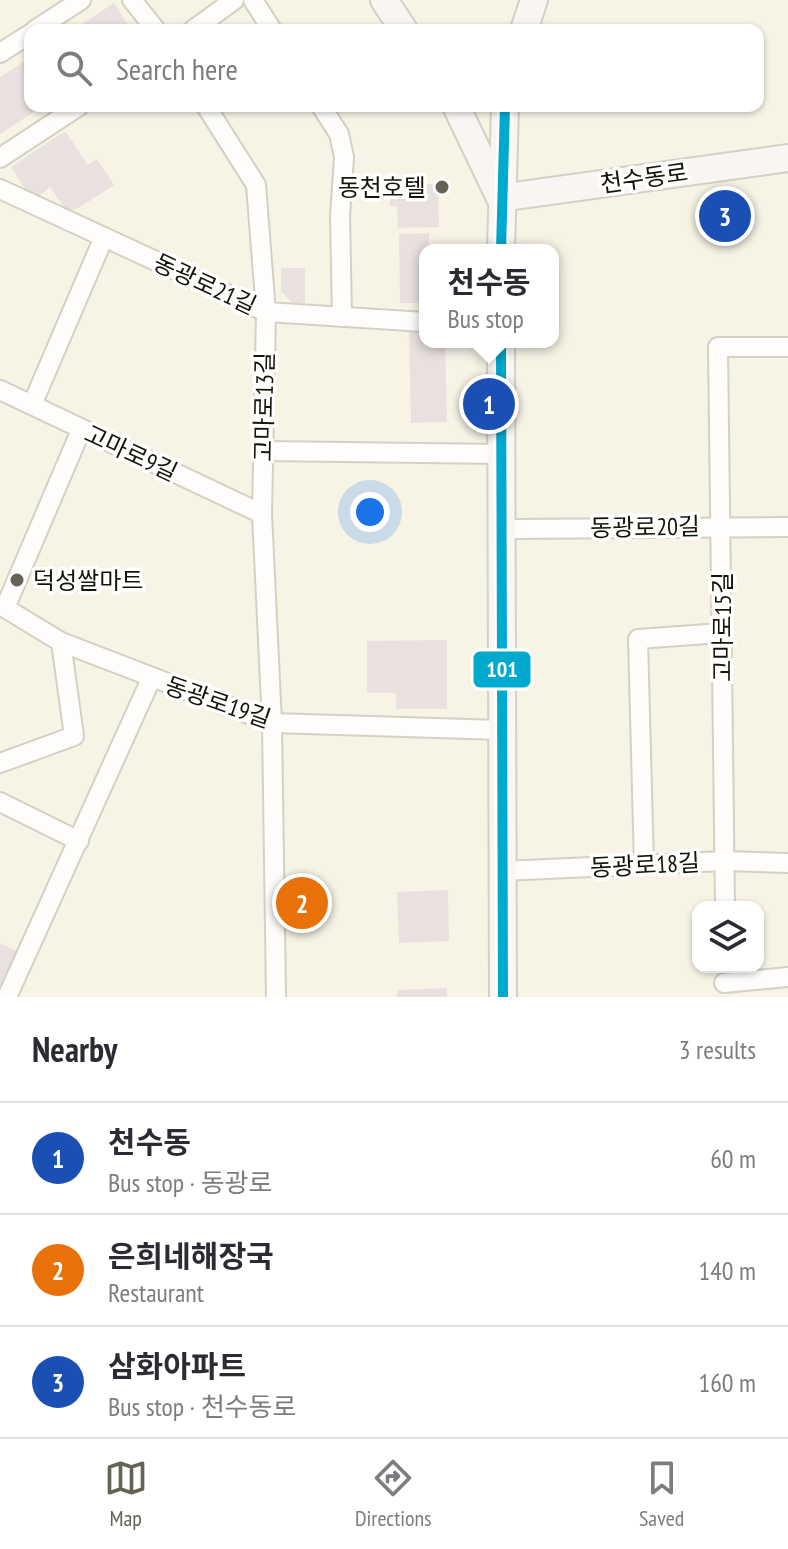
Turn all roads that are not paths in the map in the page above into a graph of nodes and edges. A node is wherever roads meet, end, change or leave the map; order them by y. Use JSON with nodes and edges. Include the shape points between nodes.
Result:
{"nodes":[{"id":1,"x":81,"y":0,"type":"edge"},
{"id":2,"x":132,"y":0,"type":"edge"},
{"id":3,"x":234,"y":0,"type":"edge"},
{"id":4,"x":253,"y":0,"type":"edge"},
{"id":5,"x":384,"y":0,"type":"edge"},
{"id":6,"x":534,"y":0,"type":"edge"},
{"id":7,"x":44,"y":24,"type":"edge"},
{"id":8,"x":151,"y":24,"type":"edge"},
{"id":9,"x":201,"y":24,"type":"edge"},
{"id":10,"x":268,"y":24,"type":"edge"},
{"id":11,"x":400,"y":24,"type":"edge"},
{"id":12,"x":524,"y":24,"type":"edge"},
{"id":13,"x":24,"y":38,"type":"edge"},
{"id":14,"x":0,"y":53,"type":"edge"},
{"id":15,"x":70,"y":112,"type":"edge"},
{"id":16,"x":210,"y":112,"type":"edge"},
{"id":17,"x":325,"y":112,"type":"edge"},
{"id":18,"x":459,"y":112,"type":"edge"},
{"id":19,"x":505,"y":112,"type":"edge"},
{"id":20,"x":0,"y":158,"type":"edge"},
{"id":21,"x":788,"y":158,"type":"edge"},
{"id":22,"x":0,"y":189,"type":"edge"},
{"id":23,"x":500,"y":198,"type":"junction"},
{"id":24,"x":104,"y":237,"type":"junction"},
{"id":25,"x":501,"y":244,"type":"edge"},
{"id":26,"x":266,"y":312,"type":"junction"},
{"id":27,"x":342,"y":317,"type":"junction"},
{"id":28,"x":419,"y":322,"type":"edge"},
{"id":29,"x":788,"y":347,"type":"edge"},
{"id":30,"x":501,"y":348,"type":"edge"},
{"id":31,"x":0,"y":390,"type":"edge"},
{"id":32,"x":32,"y":405,"type":"junction"},
{"id":33,"x":81,"y":430,"type":"junction"},
{"id":34,"x":264,"y":451,"type":"junction"},
{"id":35,"x":501,"y":454,"type":"junction"},
{"id":36,"x":262,"y":514,"type":"junction"},
{"id":37,"x":721,"y":525,"type":"junction"},
{"id":38,"x":788,"y":527,"type":"edge"},
{"id":39,"x":501,"y":529,"type":"junction"},
{"id":40,"x":2,"y":606,"type":"edge"},
{"id":41,"x":721,"y":633,"type":"junction"},
{"id":42,"x":61,"y":642,"type":"junction"},
{"id":43,"x":151,"y":679,"type":"junction"},
{"id":44,"x":272,"y":723,"type":"junction"},
{"id":45,"x":502,"y":730,"type":"junction"},
{"id":46,"x":0,"y":763,"type":"edge"},
{"id":47,"x":0,"y":802,"type":"edge"},
{"id":48,"x":79,"y":841,"type":"junction"},
{"id":49,"x":725,"y":861,"type":"junction"},
{"id":50,"x":788,"y":863,"type":"edge"},
{"id":51,"x":644,"y":865,"type":"junction"},
{"id":52,"x":503,"y":871,"type":"junction"},
{"id":53,"x":725,"y":901,"type":"edge"},
{"id":54,"x":788,"y":977,"type":"edge"},
{"id":55,"x":725,"y":982,"type":"edge"},
{"id":56,"x":7,"y":997,"type":"edge"},
{"id":57,"x":276,"y":997,"type":"edge"},
{"id":58,"x":503,"y":997,"type":"edge"}],
"edges":[{"from":1,"to":7,"type":"street"},
{"from":2,"to":8,"type":"street"},
{"from":3,"to":9,"type":"street"},
{"from":4,"to":10,"type":"street"},
{"from":5,"to":11,"type":"main road"},
{"from":6,"to":12,"type":"main road"},
{"from":13,"to":14,"type":"street"},
{"from":15,"to":20,"type":"street"},
{"from":16,"to":26,"type":"street","name":"고마로13길","via":[[256,185]]},
{"from":17,"to":27,"type":"street","via":[[339,134],[344,157]]},
{"from":18,"to":23,"type":"main road"},
{"from":19,"to":23,"type":"main road"},
{"from":21,"to":23,"type":"main road","name":"천수동로"},
{"from":22,"to":24,"type":"street","name":"동광로21길"},
{"from":23,"to":25,"type":"main road"},
{"from":24,"to":26,"type":"street","name":"동광로21길"},
{"from":24,"to":32,"type":"street"},
{"from":26,"to":27,"type":"street","name":"동광로21길"},
{"from":26,"to":34,"type":"street","name":"고마로13길"},
{"from":27,"to":28,"type":"street","name":"동광로21길"},
{"from":29,"to":37,"type":"street","name":"고마로15길","via":[[718,347]]},
{"from":30,"to":35,"type":"main road"},
{"from":31,"to":32,"type":"street","name":"고마로9길"},
{"from":32,"to":33,"type":"street","name":"고마로9길"},
{"from":33,"to":36,"type":"street","name":"고마로9길"},
{"from":33,"to":40,"type":"street"},
{"from":34,"to":35,"type":"street"},
{"from":34,"to":36,"type":"street","name":"고마로13길"},
{"from":35,"to":39,"type":"main road"},
{"from":36,"to":44,"type":"street","name":"고마로13길"},
{"from":37,"to":38,"type":"street","name":"동광로20길"},
{"from":37,"to":39,"type":"street","name":"동광로20길"},
{"from":37,"to":41,"type":"street","name":"고마로15길"},
{"from":39,"to":45,"type":"main road"},
{"from":40,"to":42,"type":"street","name":"동광로19길"},
{"from":41,"to":49,"type":"street","name":"고마로15길"},
{"from":41,"to":51,"type":"street","via":[[638,639]]},
{"from":42,"to":43,"type":"street","name":"동광로19길"},
{"from":42,"to":46,"type":"street","via":[[74,736]]},
{"from":43,"to":44,"type":"street","name":"동광로19길"},
{"from":43,"to":48,"type":"street"},
{"from":44,"to":45,"type":"street","name":"동광로19길"},
{"from":44,"to":57,"type":"street","name":"고마로13길"},
{"from":45,"to":52,"type":"main road"},
{"from":47,"to":48,"type":"street"},
{"from":48,"to":56,"type":"street"},
{"from":49,"to":50,"type":"street","name":"동광로18길"},
{"from":49,"to":51,"type":"street","name":"동광로18길"},
{"from":49,"to":53,"type":"street","name":"고마로15길"},
{"from":51,"to":52,"type":"street","name":"동광로18길"},
{"from":52,"to":58,"type":"main road"},
{"from":54,"to":55,"type":"street"}]}
